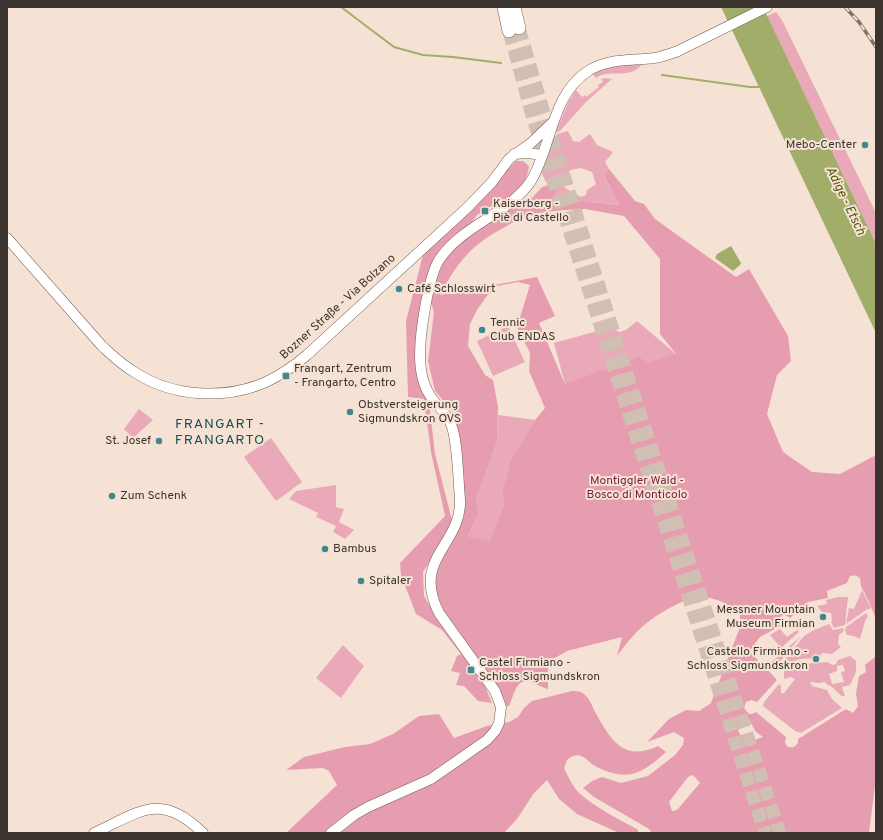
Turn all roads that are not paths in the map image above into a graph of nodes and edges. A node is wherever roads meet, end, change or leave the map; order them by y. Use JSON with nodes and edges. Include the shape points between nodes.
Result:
{"nodes":[{"id":1,"x":504,"y":7,"type":"edge"},
{"id":2,"x":514,"y":7,"type":"edge"},
{"id":3,"x":767,"y":7,"type":"edge"},
{"id":4,"x":556,"y":119,"type":"junction"},
{"id":5,"x":531,"y":143,"type":"junction"},
{"id":6,"x":544,"y":150,"type":"junction"},
{"id":7,"x":528,"y":153,"type":"junction"},
{"id":8,"x":514,"y":154,"type":"junction"},
{"id":9,"x":538,"y":166,"type":"junction"},
{"id":10,"x":7,"y":238,"type":"edge"},
{"id":11,"x":94,"y":833,"type":"edge"},
{"id":12,"x":203,"y":833,"type":"edge"},
{"id":13,"x":331,"y":833,"type":"edge"}],
"edges":[{"from":1,"to":2,"type":"highway","via":[[514,30]]},
{"from":3,"to":4,"type":"main road","via":[[666,56],[613,61],[588,71],[566,94]]},
{"from":4,"to":5,"type":"main road","name":"Bozner Straße - Via Bolzano"},
{"from":4,"to":6,"type":"main road"},
{"from":5,"to":6,"type":"main road"},
{"from":5,"to":8,"type":"main road","name":"Bozner Straße - Via Bolzano"},
{"from":6,"to":7,"type":"main road"},
{"from":6,"to":9,"type":"main road"},
{"from":7,"to":8,"type":"main road"},
{"from":7,"to":9,"type":"main road"},
{"from":8,"to":10,"type":"main road","name":"Bozner Straße - Via Bolzano","via":[[468,207],[301,360],[284,373],[247,389],[220,393],[188,392],[152,382],[136,374],[102,346]]},
{"from":9,"to":13,"type":"main road","via":[[530,182],[514,200],[460,237],[440,260],[431,278],[420,342],[426,391],[449,419],[454,433],[460,501],[458,520],[432,567],[430,579],[434,602],[439,613],[495,691],[500,701],[499,723],[487,740],[431,779],[368,807]]},
{"from":11,"to":12,"type":"main road","via":[[142,811],[158,808],[182,815]]}]}
